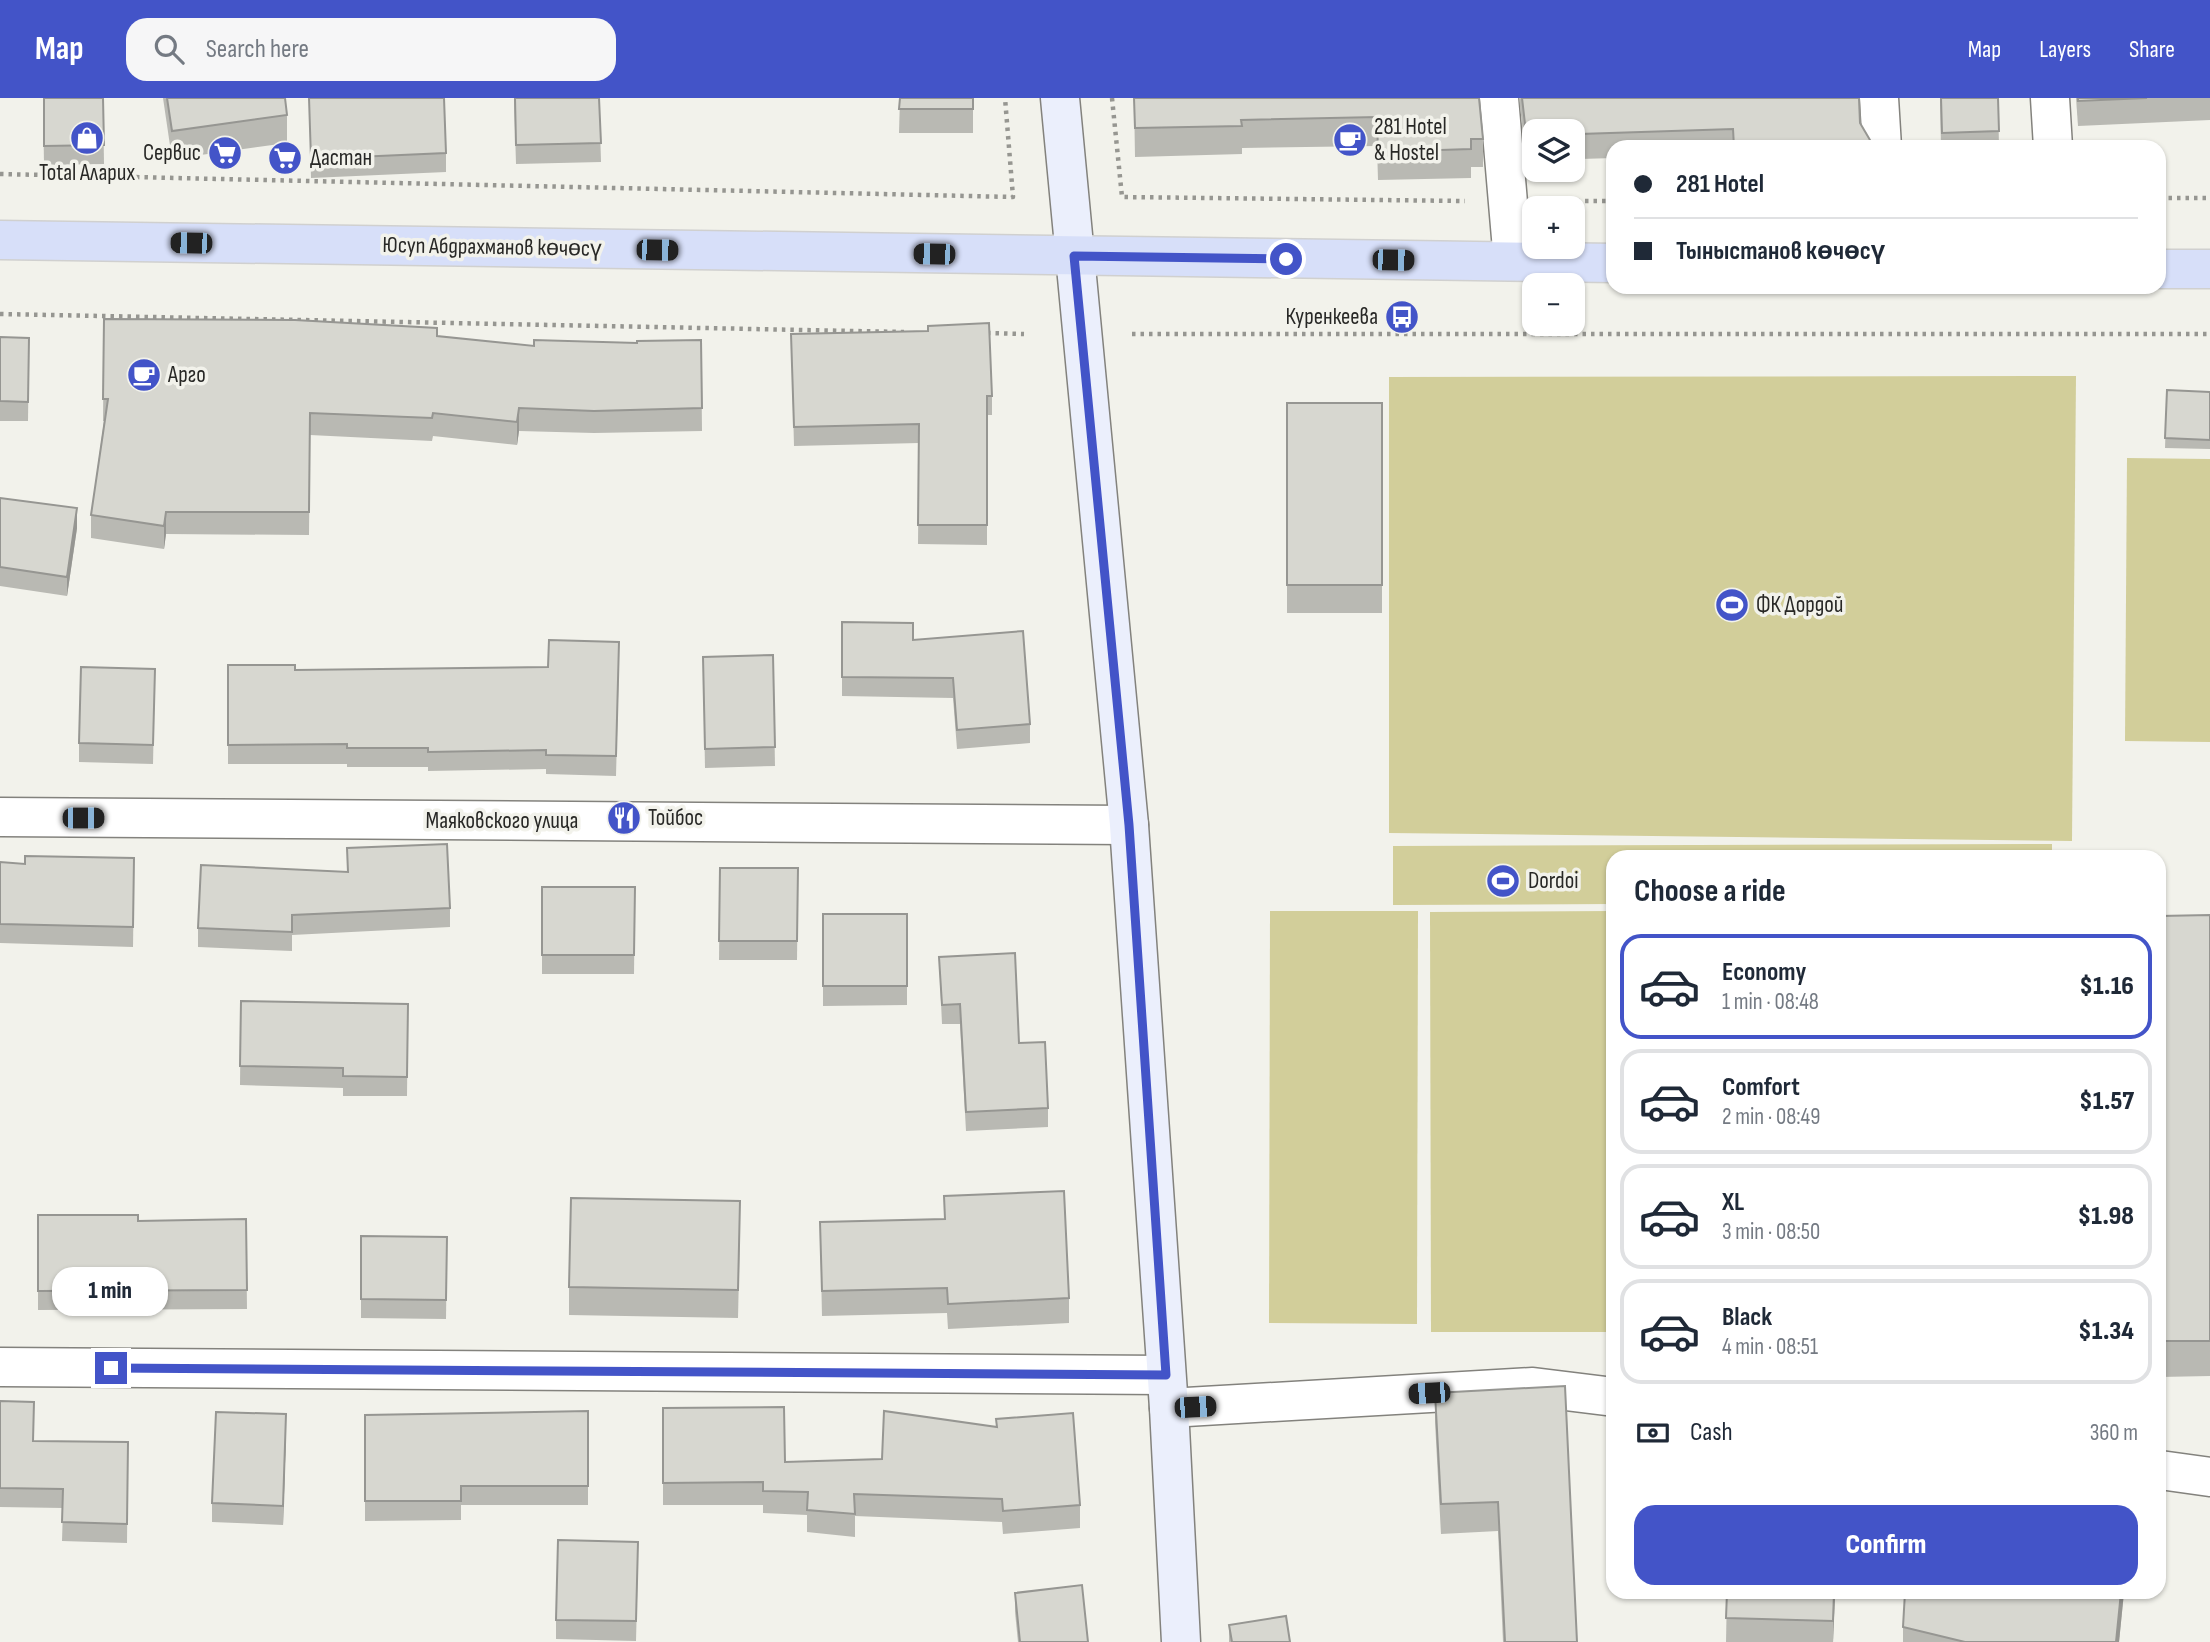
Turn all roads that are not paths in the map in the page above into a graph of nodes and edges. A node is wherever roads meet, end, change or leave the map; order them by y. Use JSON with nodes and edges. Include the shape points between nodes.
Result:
{"nodes":[{"id":1,"x":1060,"y":98,"type":"edge"},
{"id":2,"x":1499,"y":98,"type":"edge"},
{"id":3,"x":1879,"y":98,"type":"edge"},
{"id":4,"x":2050,"y":98,"type":"edge"},
{"id":5,"x":1882,"y":140,"type":"edge"},
{"id":6,"x":2053,"y":140,"type":"edge"},
{"id":7,"x":0,"y":240,"type":"edge"},
{"id":8,"x":1074,"y":256,"type":"junction"},
{"id":9,"x":1513,"y":261,"type":"junction"},
{"id":10,"x":1606,"y":263,"type":"edge"},
{"id":11,"x":2166,"y":268,"type":"edge"},
{"id":12,"x":2210,"y":269,"type":"edge"},
{"id":13,"x":0,"y":817,"type":"edge"},
{"id":14,"x":1129,"y":825,"type":"junction"},
{"id":15,"x":0,"y":1367,"type":"edge"},
{"id":16,"x":1167,"y":1391,"type":"junction"},
{"id":17,"x":1606,"y":1397,"type":"edge"},
{"id":18,"x":2166,"y":1471,"type":"edge"},
{"id":19,"x":2210,"y":1477,"type":"edge"},
{"id":20,"x":1181,"y":1642,"type":"edge"}],
"edges":[{"from":1,"to":8,"type":"street"},
{"from":2,"to":9,"type":"street"},
{"from":3,"to":5,"type":"street"},
{"from":4,"to":6,"type":"street"},
{"from":7,"to":8,"type":"main road","name":"Юсуп Абдрахманов көчөсү"},
{"from":8,"to":9,"type":"main road","name":"Юсуп Абдрахманов көчөсү"},
{"from":8,"to":14,"type":"street"},
{"from":9,"to":10,"type":"main road","name":"Юсуп Абдрахманов көчөсү"},
{"from":11,"to":12,"type":"main road"},
{"from":13,"to":14,"type":"street","name":"Маяковского улица"},
{"from":14,"to":16,"type":"street"},
{"from":15,"to":16,"type":"street"},
{"from":16,"to":17,"type":"street","via":[[1533,1387]]},
{"from":16,"to":20,"type":"street"},
{"from":18,"to":19,"type":"street"}]}
